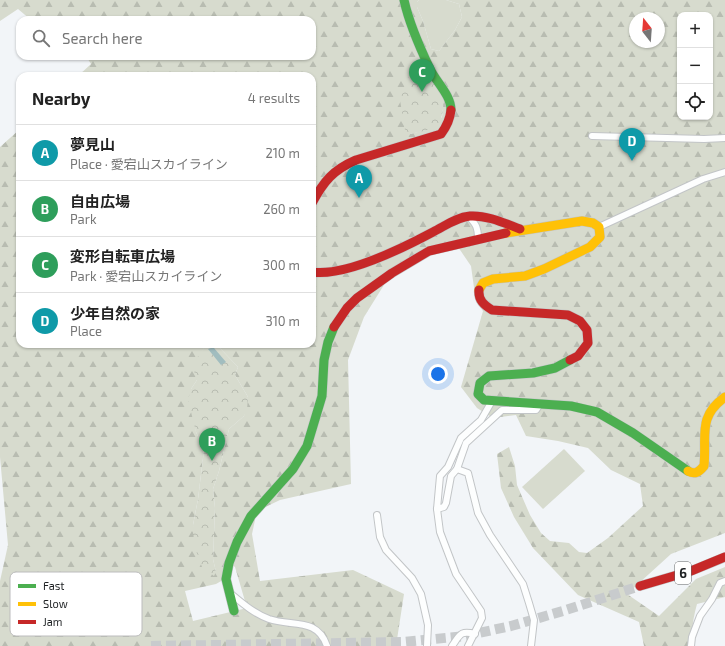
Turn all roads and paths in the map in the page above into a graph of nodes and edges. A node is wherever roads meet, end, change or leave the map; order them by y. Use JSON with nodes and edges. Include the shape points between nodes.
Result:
{"nodes":[{"id":1,"x":404,"y":0,"type":"edge"},
{"id":2,"x":592,"y":136,"type":"dead end"},
{"id":3,"x":725,"y":138,"type":"edge"},
{"id":4,"x":725,"y":172,"type":"edge"},
{"id":5,"x":316,"y":195,"type":"edge"},
{"id":6,"x":468,"y":216,"type":"junction"},
{"id":7,"x":599,"y":227,"type":"junction"},
{"id":8,"x":521,"y":230,"type":"junction"},
{"id":9,"x":478,"y":239,"type":"junction"},
{"id":10,"x":316,"y":273,"type":"edge"},
{"id":11,"x":725,"y":397,"type":"edge"},
{"id":12,"x":492,"y":401,"type":"junction"},
{"id":13,"x":540,"y":404,"type":"junction"},
{"id":14,"x":457,"y":469,"type":"junction"},
{"id":15,"x":437,"y":509,"type":"junction"},
{"id":16,"x":377,"y":515,"type":"dead end"},
{"id":17,"x":725,"y":556,"type":"edge"},
{"id":18,"x":725,"y":581,"type":"edge"},
{"id":19,"x":640,"y":586,"type":"tunnel mouth"},
{"id":20,"x":229,"y":592,"type":"junction"},
{"id":21,"x":234,"y":611,"type":"dead end"},
{"id":22,"x":475,"y":634,"type":"junction"},
{"id":23,"x":327,"y":646,"type":"edge"},
{"id":24,"x":427,"y":646,"type":"edge"},
{"id":25,"x":452,"y":646,"type":"edge"},
{"id":26,"x":468,"y":646,"type":"edge"},
{"id":27,"x":531,"y":646,"type":"edge"},
{"id":28,"x":691,"y":646,"type":"edge"}],
"edges":[{"from":1,"to":5,"type":"street","via":[[430,70],[448,98],[451,107],[447,126],[441,134],[431,138],[344,165],[329,176]]},
{"from":2,"to":3,"type":"street"},
{"from":4,"to":7,"type":"street"},
{"from":6,"to":8,"type":"street","via":[[482,216]]},
{"from":6,"to":9,"type":"street","via":[[475,223]]},
{"from":6,"to":10,"type":"street","via":[[390,254],[335,272]]},
{"from":7,"to":8,"type":"street","via":[[582,221]]},
{"from":7,"to":12,"type":"street","via":[[600,237],[593,246],[525,276],[488,280],[481,285],[481,301],[492,310],[568,315],[580,321],[587,330],[588,343],[578,356],[555,368],[533,373],[489,376],[483,379],[478,394],[484,400]]},
{"from":8,"to":9,"type":"street"},
{"from":9,"to":20,"type":"street","via":[[429,251],[392,272],[357,298],[335,324],[324,360],[322,396],[308,442],[293,469],[251,516],[229,562],[226,579]]},
{"from":11,"to":13,"type":"street","via":[[709,412],[705,423],[704,466],[697,473],[691,473],[597,412],[571,406]]},
{"from":12,"to":13,"type":"street"},
{"from":12,"to":15,"type":"street","via":[[481,420],[461,438],[448,467],[440,476]]},
{"from":13,"to":14,"type":"street","via":[[536,410],[502,410],[466,443]]},
{"from":14,"to":15,"type":"street","via":[[451,476],[446,503],[444,507]]},
{"from":14,"to":27,"type":"street","via":[[468,473],[478,513],[523,584],[534,620]]},
{"from":15,"to":22,"type":"street","via":[[440,532],[456,574],[481,611],[482,618]]},
{"from":16,"to":24,"type":"street","via":[[380,537],[386,550],[412,578],[421,594],[428,625]]},
{"from":17,"to":19,"type":"street","number":"6","via":[[691,571]]},
{"from":18,"to":28,"type":"street","via":[[720,583],[700,616]]},
{"from":20,"to":21,"type":"street"},
{"from":20,"to":23,"type":"street","via":[[247,608],[271,620],[311,626],[320,632]]},
{"from":22,"to":25,"type":"street","via":[[460,634]]},
{"from":22,"to":26,"type":"street"}]}
